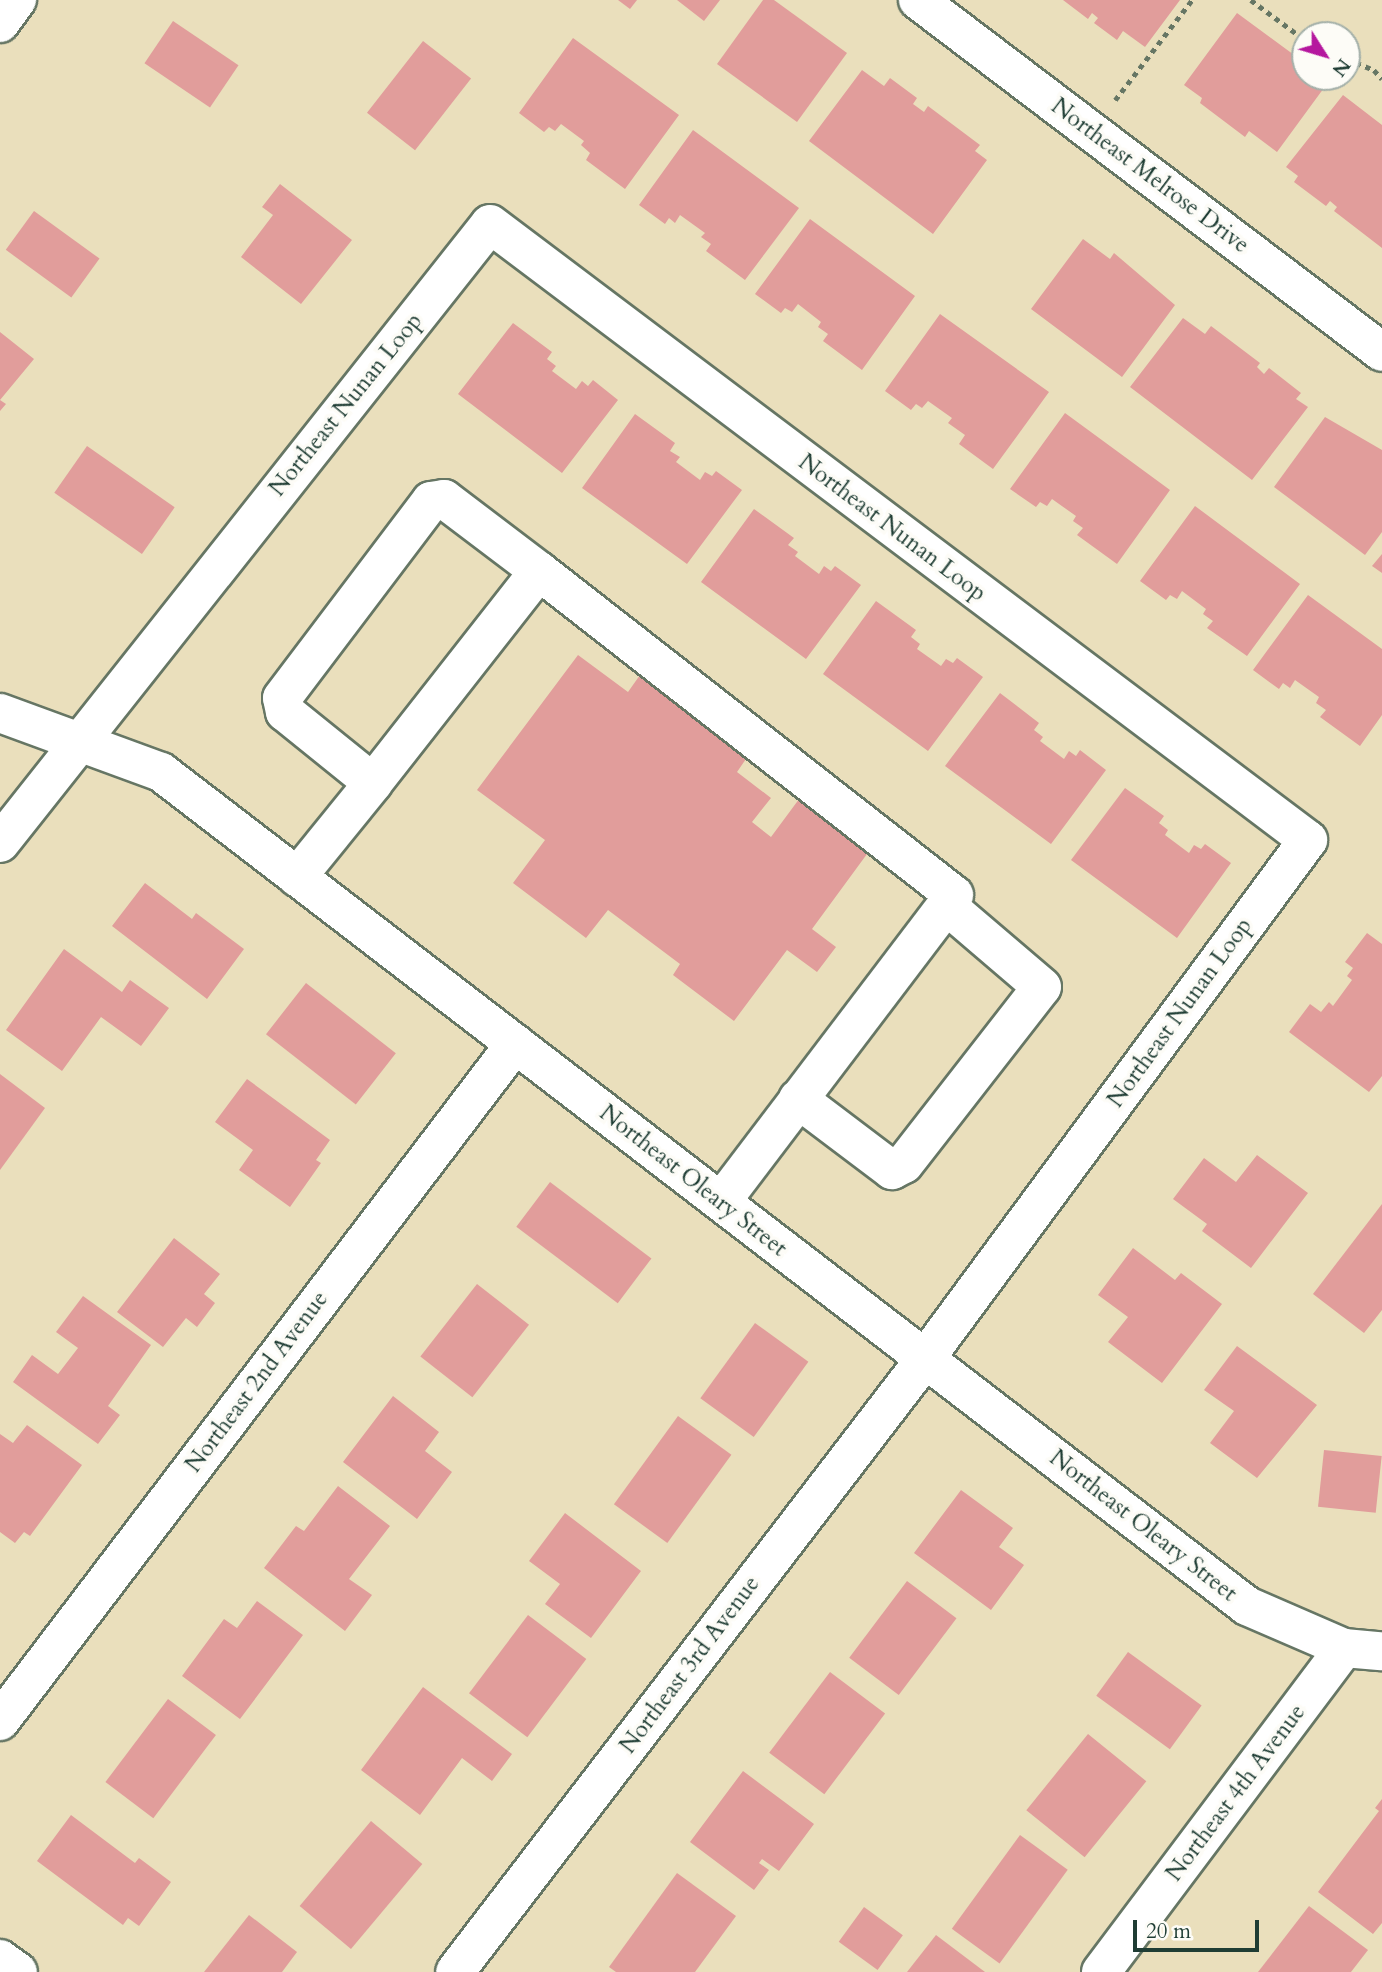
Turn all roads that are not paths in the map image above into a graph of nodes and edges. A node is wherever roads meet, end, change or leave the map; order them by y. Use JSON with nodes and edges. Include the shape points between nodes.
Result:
{"nodes":[{"id":1,"x":17,"y":0,"type":"edge"},
{"id":2,"x":918,"y":0,"type":"edge"},
{"id":3,"x":0,"y":23,"type":"edge"},
{"id":4,"x":1382,"y":352,"type":"edge"},
{"id":5,"x":539,"y":571,"type":"junction"},
{"id":6,"x":0,"y":713,"type":"edge"},
{"id":7,"x":78,"y":740,"type":"junction"},
{"id":8,"x":373,"y":783,"type":"junction"},
{"id":9,"x":0,"y":843,"type":"edge"},
{"id":10,"x":296,"y":877,"type":"junction"},
{"id":11,"x":946,"y":905,"type":"junction"},
{"id":12,"x":515,"y":1044,"type":"junction"},
{"id":13,"x":799,"y":1098,"type":"junction"},
{"id":14,"x":721,"y":1202,"type":"junction"},
{"id":15,"x":925,"y":1359,"type":"junction"},
{"id":16,"x":1345,"y":1648,"type":"junction"},
{"id":17,"x":1382,"y":1651,"type":"edge"},
{"id":18,"x":0,"y":1721,"type":"edge"},
{"id":19,"x":0,"y":1959,"type":"edge"},
{"id":20,"x":18,"y":1972,"type":"edge"},
{"id":21,"x":456,"y":1972,"type":"edge"},
{"id":22,"x":1101,"y":1972,"type":"edge"}],
"edges":[{"from":1,"to":3,"type":"street"},
{"from":2,"to":4,"type":"street","name":"Northeast Melrose Drive"},
{"from":5,"to":8,"type":"street"},
{"from":5,"to":8,"type":"street","via":[[444,499],[431,501],[282,698],[285,712]]},
{"from":5,"to":11,"type":"street","via":[[954,895]]},
{"from":6,"to":7,"type":"street","name":"Northeast Oleary Street"},
{"from":7,"to":9,"type":"street"},
{"from":7,"to":10,"type":"street","name":"Northeast Oleary Street","via":[[161,772]]},
{"from":7,"to":15,"type":"street","name":"Northeast Nunan Loop","via":[[490,224],[1308,840]]},
{"from":8,"to":10,"type":"street"},
{"from":10,"to":12,"type":"street","name":"Northeast Oleary Street"},
{"from":11,"to":13,"type":"street"},
{"from":11,"to":13,"type":"street","via":[[1042,987],[904,1164],[892,1170]]},
{"from":12,"to":14,"type":"street","name":"Northeast Oleary Street"},
{"from":12,"to":18,"type":"street","name":"Northeast 2nd Avenue"},
{"from":13,"to":14,"type":"street"},
{"from":14,"to":15,"type":"street","name":"Northeast Oleary Street"},
{"from":15,"to":16,"type":"street","name":"Northeast Oleary Street","via":[[1247,1606]]},
{"from":15,"to":21,"type":"street","name":"Northeast 3rd Avenue"},
{"from":16,"to":17,"type":"street","name":"Northeast Oleary Street"},
{"from":16,"to":22,"type":"street","name":"Northeast 4th Avenue"},
{"from":19,"to":20,"type":"street"}]}
